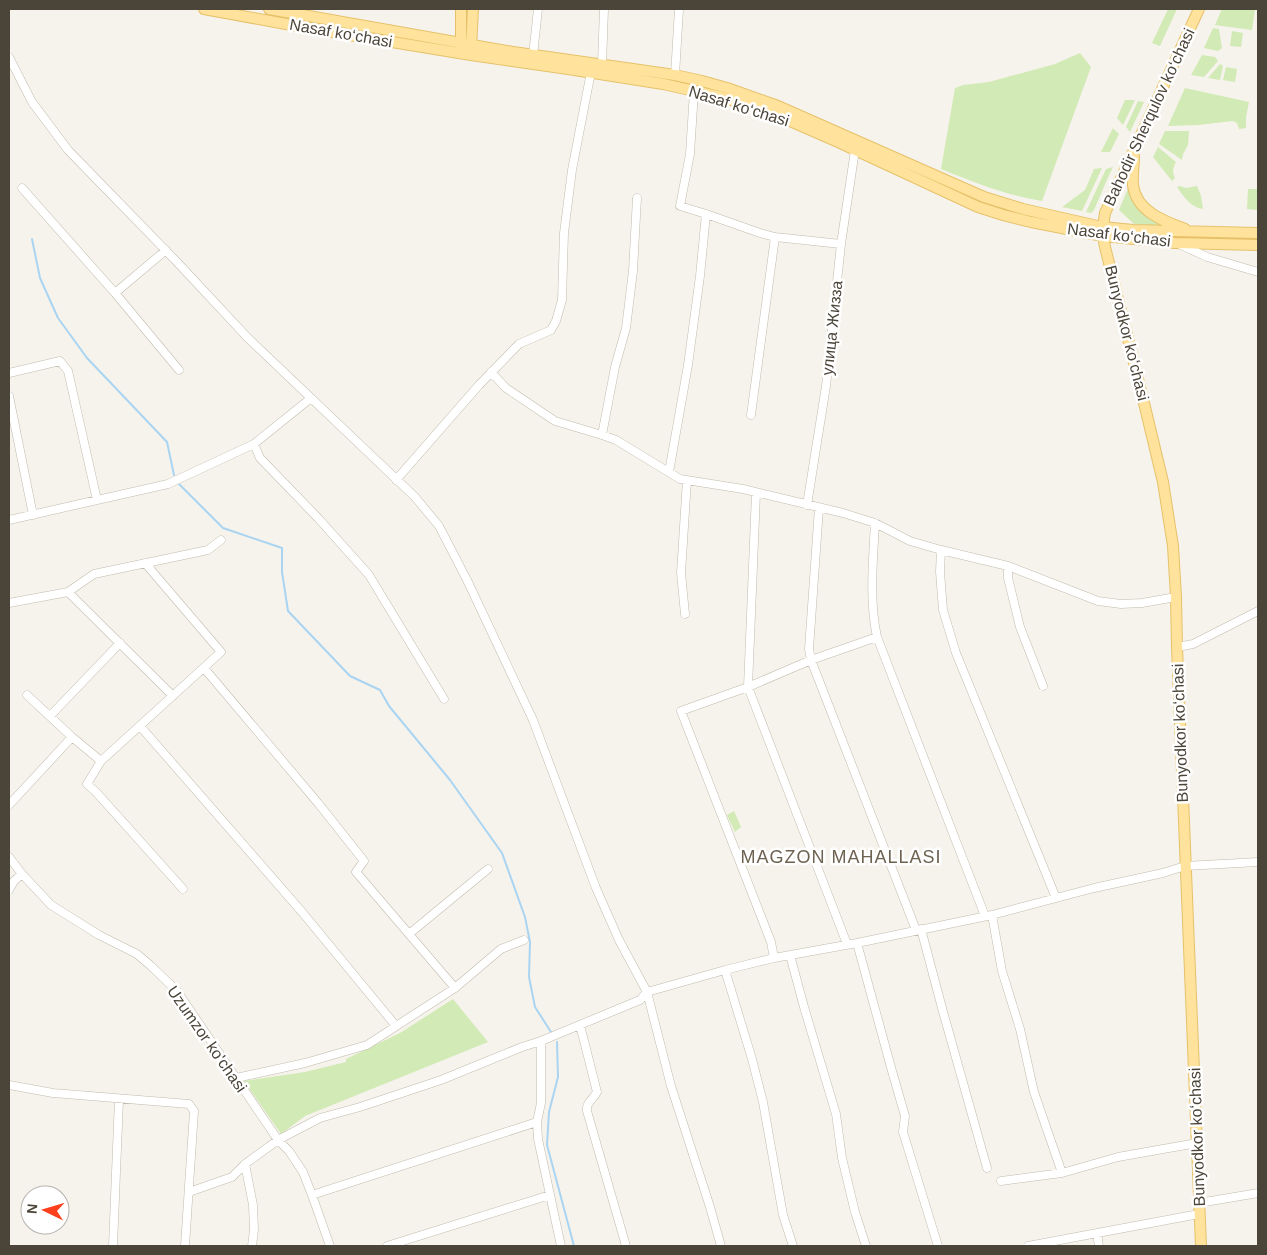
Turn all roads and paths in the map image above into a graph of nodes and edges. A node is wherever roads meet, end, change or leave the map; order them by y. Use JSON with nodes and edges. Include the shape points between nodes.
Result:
{"nodes":[{"id":1,"x":204,"y":9,"type":"edge"},
{"id":2,"x":269,"y":9,"type":"edge"},
{"id":3,"x":461,"y":9,"type":"edge"},
{"id":4,"x":473,"y":9,"type":"edge"},
{"id":5,"x":538,"y":9,"type":"edge"},
{"id":6,"x":604,"y":9,"type":"edge"},
{"id":7,"x":679,"y":9,"type":"edge"},
{"id":8,"x":1199,"y":9,"type":"edge"},
{"id":9,"x":286,"y":10,"type":"edge"},
{"id":10,"x":466,"y":43,"type":"junction"},
{"id":11,"x":465,"y":54,"type":"junction"},
{"id":12,"x":533,"y":54,"type":"junction"},
{"id":13,"x":9,"y":57,"type":"edge"},
{"id":14,"x":602,"y":64,"type":"junction"},
{"id":15,"x":591,"y":72,"type":"junction"},
{"id":16,"x":675,"y":75,"type":"junction"},
{"id":17,"x":694,"y":91,"type":"junction"},
{"id":18,"x":855,"y":150,"type":"junction"},
{"id":19,"x":1134,"y":151,"type":"junction"},
{"id":20,"x":22,"y":188,"type":"dead end"},
{"id":21,"x":637,"y":198,"type":"dead end"},
{"id":22,"x":706,"y":214,"type":"junction"},
{"id":23,"x":1103,"y":232,"type":"junction"},
{"id":24,"x":1193,"y":232,"type":"junction"},
{"id":25,"x":1258,"y":233,"type":"edge"},
{"id":26,"x":775,"y":237,"type":"junction"},
{"id":27,"x":1175,"y":242,"type":"junction"},
{"id":28,"x":841,"y":244,"type":"junction"},
{"id":29,"x":1258,"y":245,"type":"edge"},
{"id":30,"x":166,"y":250,"type":"junction"},
{"id":31,"x":1258,"y":272,"type":"edge"},
{"id":32,"x":114,"y":293,"type":"junction"},
{"id":33,"x":179,"y":370,"type":"dead end"},
{"id":34,"x":491,"y":372,"type":"junction"},
{"id":35,"x":9,"y":373,"type":"edge"},
{"id":36,"x":9,"y":396,"type":"edge"},
{"id":37,"x":311,"y":398,"type":"junction"},
{"id":38,"x":751,"y":416,"type":"dead end"},
{"id":39,"x":602,"y":434,"type":"junction"},
{"id":40,"x":254,"y":444,"type":"junction"},
{"id":41,"x":670,"y":472,"type":"junction"},
{"id":42,"x":396,"y":480,"type":"junction"},
{"id":43,"x":686,"y":480,"type":"junction"},
{"id":44,"x":756,"y":493,"type":"junction"},
{"id":45,"x":97,"y":500,"type":"junction"},
{"id":46,"x":807,"y":505,"type":"junction"},
{"id":47,"x":819,"y":508,"type":"junction"},
{"id":48,"x":34,"y":514,"type":"junction"},
{"id":49,"x":9,"y":520,"type":"edge"},
{"id":50,"x":875,"y":523,"type":"junction"},
{"id":51,"x":220,"y":540,"type":"dead end"},
{"id":52,"x":941,"y":550,"type":"junction"},
{"id":53,"x":145,"y":563,"type":"junction"},
{"id":54,"x":1008,"y":566,"type":"junction"},
{"id":55,"x":68,"y":592,"type":"junction"},
{"id":56,"x":1176,"y":597,"type":"junction"},
{"id":57,"x":9,"y":604,"type":"edge"},
{"id":58,"x":1258,"y":611,"type":"edge"},
{"id":59,"x":684,"y":614,"type":"dead end"},
{"id":60,"x":876,"y":638,"type":"junction"},
{"id":61,"x":120,"y":643,"type":"junction"},
{"id":62,"x":1177,"y":648,"type":"junction"},
{"id":63,"x":811,"y":660,"type":"junction"},
{"id":64,"x":204,"y":668,"type":"junction"},
{"id":65,"x":1043,"y":686,"type":"dead end"},
{"id":66,"x":748,"y":687,"type":"junction"},
{"id":67,"x":27,"y":694,"type":"dead end"},
{"id":68,"x":173,"y":696,"type":"junction"},
{"id":69,"x":444,"y":699,"type":"dead end"},
{"id":70,"x":50,"y":716,"type":"junction"},
{"id":71,"x":140,"y":726,"type":"junction"},
{"id":72,"x":72,"y":737,"type":"junction"},
{"id":73,"x":101,"y":761,"type":"junction"},
{"id":74,"x":9,"y":805,"type":"edge"},
{"id":75,"x":9,"y":857,"type":"edge"},
{"id":76,"x":1258,"y":862,"type":"edge"},
{"id":77,"x":1185,"y":866,"type":"junction"},
{"id":78,"x":488,"y":869,"type":"dead end"},
{"id":79,"x":22,"y":874,"type":"junction"},
{"id":80,"x":183,"y":889,"type":"dead end"},
{"id":81,"x":9,"y":890,"type":"edge"},
{"id":82,"x":1056,"y":898,"type":"junction"},
{"id":83,"x":988,"y":915,"type":"junction"},
{"id":84,"x":919,"y":930,"type":"junction"},
{"id":85,"x":409,"y":934,"type":"junction"},
{"id":86,"x":524,"y":940,"type":"dead end"},
{"id":87,"x":857,"y":943,"type":"junction"},
{"id":88,"x":847,"y":944,"type":"junction"},
{"id":89,"x":790,"y":955,"type":"junction"},
{"id":90,"x":774,"y":958,"type":"junction"},
{"id":91,"x":724,"y":970,"type":"junction"},
{"id":92,"x":455,"y":988,"type":"junction"},
{"id":93,"x":647,"y":992,"type":"junction"},
{"id":94,"x":580,"y":1025,"type":"junction"},
{"id":95,"x":396,"y":1026,"type":"junction"},
{"id":96,"x":541,"y":1041,"type":"junction"},
{"id":97,"x":236,"y":1078,"type":"junction"},
{"id":98,"x":9,"y":1085,"type":"edge"},
{"id":99,"x":119,"y":1099,"type":"junction"},
{"id":100,"x":537,"y":1122,"type":"junction"},
{"id":101,"x":278,"y":1140,"type":"junction"},
{"id":102,"x":1197,"y":1143,"type":"junction"},
{"id":103,"x":245,"y":1164,"type":"junction"},
{"id":104,"x":987,"y":1168,"type":"dead end"},
{"id":105,"x":1062,"y":1174,"type":"junction"},
{"id":106,"x":1001,"y":1181,"type":"dead end"},
{"id":107,"x":189,"y":1192,"type":"junction"},
{"id":108,"x":1258,"y":1193,"type":"edge"},
{"id":109,"x":312,"y":1195,"type":"junction"},
{"id":110,"x":550,"y":1195,"type":"junction"},
{"id":111,"x":1199,"y":1208,"type":"junction"},
{"id":112,"x":1097,"y":1233,"type":"junction"},
{"id":113,"x":113,"y":1246,"type":"edge"},
{"id":114,"x":185,"y":1246,"type":"edge"},
{"id":115,"x":252,"y":1246,"type":"edge"},
{"id":116,"x":330,"y":1246,"type":"edge"},
{"id":117,"x":387,"y":1246,"type":"edge"},
{"id":118,"x":561,"y":1246,"type":"edge"},
{"id":119,"x":626,"y":1246,"type":"edge"},
{"id":120,"x":721,"y":1246,"type":"edge"},
{"id":121,"x":793,"y":1246,"type":"edge"},
{"id":122,"x":866,"y":1246,"type":"edge"},
{"id":123,"x":938,"y":1246,"type":"edge"},
{"id":124,"x":1028,"y":1246,"type":"edge"},
{"id":125,"x":1099,"y":1246,"type":"edge"},
{"id":126,"x":1200,"y":1246,"type":"edge"}],
"edges":[{"from":1,"to":11,"type":"main road","name":"Nasaf ko‘chasi"},
{"from":2,"to":9,"type":"main road","name":"Nasaf ko‘chasi"},
{"from":3,"to":10,"type":"main road"},
{"from":4,"to":10,"type":"main road"},
{"from":5,"to":12,"type":"street"},
{"from":6,"to":14,"type":"street"},
{"from":7,"to":16,"type":"street"},
{"from":8,"to":19,"type":"main road","name":"Bahodir Sherqulov ko‘chasi"},
{"from":9,"to":10,"type":"main road","name":"Nasaf ko‘chasi"},
{"from":10,"to":11,"type":"main road"},
{"from":10,"to":12,"type":"main road","name":"Nasaf ko‘chasi"},
{"from":11,"to":15,"type":"main road","name":"Nasaf ko‘chasi"},
{"from":12,"to":14,"type":"main road","name":"Nasaf ko‘chasi"},
{"from":13,"to":30,"type":"street","via":[[32,102],[68,150]]},
{"from":14,"to":16,"type":"main road","name":"Nasaf ko‘chasi"},
{"from":15,"to":17,"type":"main road","name":"Nasaf ko‘chasi"},
{"from":15,"to":34,"type":"street","via":[[572,170],[564,233],[562,300],[556,320],[551,330],[519,344]]},
{"from":16,"to":23,"type":"main road","name":"Nasaf ko‘chasi","via":[[727,88],[778,106],[984,197]]},
{"from":17,"to":18,"type":"main road","name":"Nasaf ko‘chasi","via":[[767,111]]},
{"from":17,"to":22,"type":"street","via":[[690,154],[680,206]]},
{"from":18,"to":23,"type":"main road","name":"Nasaf ko‘chasi","via":[[978,207],[1021,219]]},
{"from":18,"to":28,"type":"street","name":"улица Жизза"},
{"from":19,"to":23,"type":"main road","name":"Bahodir Sherqulov ko‘chasi","via":[[1105,213]]},
{"from":19,"to":24,"type":"main road","via":[[1133,186],[1140,202],[1149,212]]},
{"from":20,"to":32,"type":"street"},
{"from":21,"to":39,"type":"street","via":[[626,328]]},
{"from":22,"to":26,"type":"street"},
{"from":22,"to":41,"type":"street","via":[[688,365]]},
{"from":23,"to":24,"type":"main road","name":"Nasaf ko‘chasi"},
{"from":23,"to":27,"type":"main road","name":"Nasaf ko‘chasi"},
{"from":23,"to":56,"type":"main road","name":"Bunyodkor koʻchasi","via":[[1163,482],[1173,546]]},
{"from":24,"to":25,"type":"main road","name":"Nasaf ko‘chasi"},
{"from":26,"to":28,"type":"street"},
{"from":26,"to":38,"type":"street"},
{"from":27,"to":29,"type":"main road","name":"Nasaf ko‘chasi"},
{"from":27,"to":31,"type":"street","via":[[1207,257]]},
{"from":28,"to":46,"type":"street","name":"улица Жизза","via":[[826,386]]},
{"from":30,"to":32,"type":"street"},
{"from":30,"to":37,"type":"street","via":[[247,337]]},
{"from":32,"to":33,"type":"street"},
{"from":34,"to":39,"type":"street","via":[[506,388],[555,422]]},
{"from":34,"to":42,"type":"street"},
{"from":35,"to":45,"type":"street","via":[[60,361],[68,371]]},
{"from":36,"to":48,"type":"street"},
{"from":37,"to":40,"type":"street"},
{"from":37,"to":42,"type":"street"},
{"from":39,"to":41,"type":"street"},
{"from":40,"to":45,"type":"street","via":[[168,484]]},
{"from":40,"to":69,"type":"street","via":[[260,458],[369,575]]},
{"from":41,"to":43,"type":"street"},
{"from":42,"to":93,"type":"street","via":[[439,526],[467,580],[533,720],[596,888]]},
{"from":43,"to":44,"type":"street"},
{"from":43,"to":59,"type":"street","via":[[682,574]]},
{"from":44,"to":46,"type":"street"},
{"from":44,"to":66,"type":"street"},
{"from":45,"to":48,"type":"street"},
{"from":46,"to":47,"type":"street"},
{"from":47,"to":50,"type":"street"},
{"from":47,"to":63,"type":"street","via":[[809,649]]},
{"from":48,"to":49,"type":"street"},
{"from":50,"to":52,"type":"street"},
{"from":50,"to":60,"type":"street","via":[[871,580]]},
{"from":51,"to":53,"type":"street","via":[[208,550]]},
{"from":52,"to":54,"type":"street"},
{"from":52,"to":82,"type":"street","via":[[943,610],[956,653]]},
{"from":53,"to":55,"type":"street","via":[[94,574]]},
{"from":53,"to":64,"type":"street","via":[[221,652]]},
{"from":54,"to":56,"type":"street","via":[[1098,601],[1142,603]]},
{"from":54,"to":65,"type":"street","via":[[1020,627]]},
{"from":55,"to":57,"type":"street"},
{"from":55,"to":61,"type":"street"},
{"from":56,"to":62,"type":"main road","name":"Bunyodkor koʻchasi"},
{"from":58,"to":62,"type":"street","via":[[1193,644]]},
{"from":60,"to":63,"type":"street"},
{"from":60,"to":83,"type":"street"},
{"from":61,"to":68,"type":"street"},
{"from":61,"to":70,"type":"street"},
{"from":62,"to":77,"type":"main road","name":"Bunyodkor koʻchasi"},
{"from":63,"to":66,"type":"street"},
{"from":63,"to":84,"type":"street"},
{"from":64,"to":68,"type":"street"},
{"from":64,"to":85,"type":"street","via":[[364,861],[356,872]]},
{"from":66,"to":88,"type":"street"},
{"from":66,"to":90,"type":"street","via":[[681,711],[771,942]]},
{"from":67,"to":70,"type":"street"},
{"from":68,"to":71,"type":"street"},
{"from":70,"to":72,"type":"street"},
{"from":71,"to":73,"type":"street"},
{"from":71,"to":95,"type":"street"},
{"from":72,"to":73,"type":"street"},
{"from":72,"to":74,"type":"street"},
{"from":73,"to":80,"type":"street","via":[[87,784]]},
{"from":75,"to":79,"type":"street","name":"Uzumzor ko'chasi"},
{"from":76,"to":77,"type":"street"},
{"from":77,"to":82,"type":"street"},
{"from":77,"to":102,"type":"main road","name":"Bunyodkor koʻchasi"},
{"from":78,"to":85,"type":"street"},
{"from":79,"to":81,"type":"street"},
{"from":79,"to":97,"type":"street","name":"Uzumzor ko'chasi","via":[[51,905],[98,935],[137,954],[151,966],[177,991]]},
{"from":82,"to":83,"type":"street"},
{"from":83,"to":84,"type":"street"},
{"from":83,"to":105,"type":"street","via":[[1034,1092]]},
{"from":84,"to":87,"type":"street"},
{"from":84,"to":104,"type":"street"},
{"from":85,"to":92,"type":"street"},
{"from":86,"to":92,"type":"street","via":[[502,949]]},
{"from":87,"to":88,"type":"street"},
{"from":87,"to":123,"type":"street","via":[[905,1116],[903,1132]]},
{"from":88,"to":89,"type":"street"},
{"from":89,"to":90,"type":"street"},
{"from":89,"to":122,"type":"street","via":[[836,1114],[844,1167]]},
{"from":90,"to":91,"type":"street"},
{"from":91,"to":93,"type":"street"},
{"from":91,"to":121,"type":"street","via":[[763,1102],[783,1215]]},
{"from":92,"to":95,"type":"street"},
{"from":93,"to":94,"type":"street","via":[[640,1000]]},
{"from":93,"to":120,"type":"street","via":[[671,1086]]},
{"from":94,"to":96,"type":"street"},
{"from":94,"to":119,"type":"street","via":[[597,1092],[586,1106],[587,1111]]},
{"from":95,"to":97,"type":"street","via":[[367,1044],[305,1064]]},
{"from":96,"to":100,"type":"street","via":[[541,1103]]},
{"from":96,"to":101,"type":"street","via":[[441,1080],[320,1118]]},
{"from":97,"to":101,"type":"street","name":"Uzumzor ko'chasi"},
{"from":98,"to":99,"type":"street"},
{"from":99,"to":107,"type":"street","via":[[189,1104],[194,1111]]},
{"from":99,"to":113,"type":"street"},
{"from":100,"to":109,"type":"street"},
{"from":100,"to":110,"type":"street"},
{"from":101,"to":103,"type":"street"},
{"from":101,"to":109,"type":"street","name":"Uzumzor ko'chasi","via":[[303,1172]]},
{"from":102,"to":105,"type":"street","via":[[1118,1157]]},
{"from":102,"to":111,"type":"main road","name":"Bunyodkor koʻchasi"},
{"from":103,"to":107,"type":"street","via":[[232,1177]]},
{"from":103,"to":115,"type":"street","via":[[253,1205]]},
{"from":105,"to":106,"type":"street"},
{"from":107,"to":114,"type":"street"},
{"from":108,"to":111,"type":"street"},
{"from":109,"to":116,"type":"street","name":"Uzumzor ko'chasi"},
{"from":110,"to":117,"type":"street"},
{"from":110,"to":118,"type":"street"},
{"from":111,"to":112,"type":"street"},
{"from":111,"to":126,"type":"main road","name":"Bunyodkor koʻchasi"},
{"from":112,"to":124,"type":"street"},
{"from":112,"to":125,"type":"street"}]}
